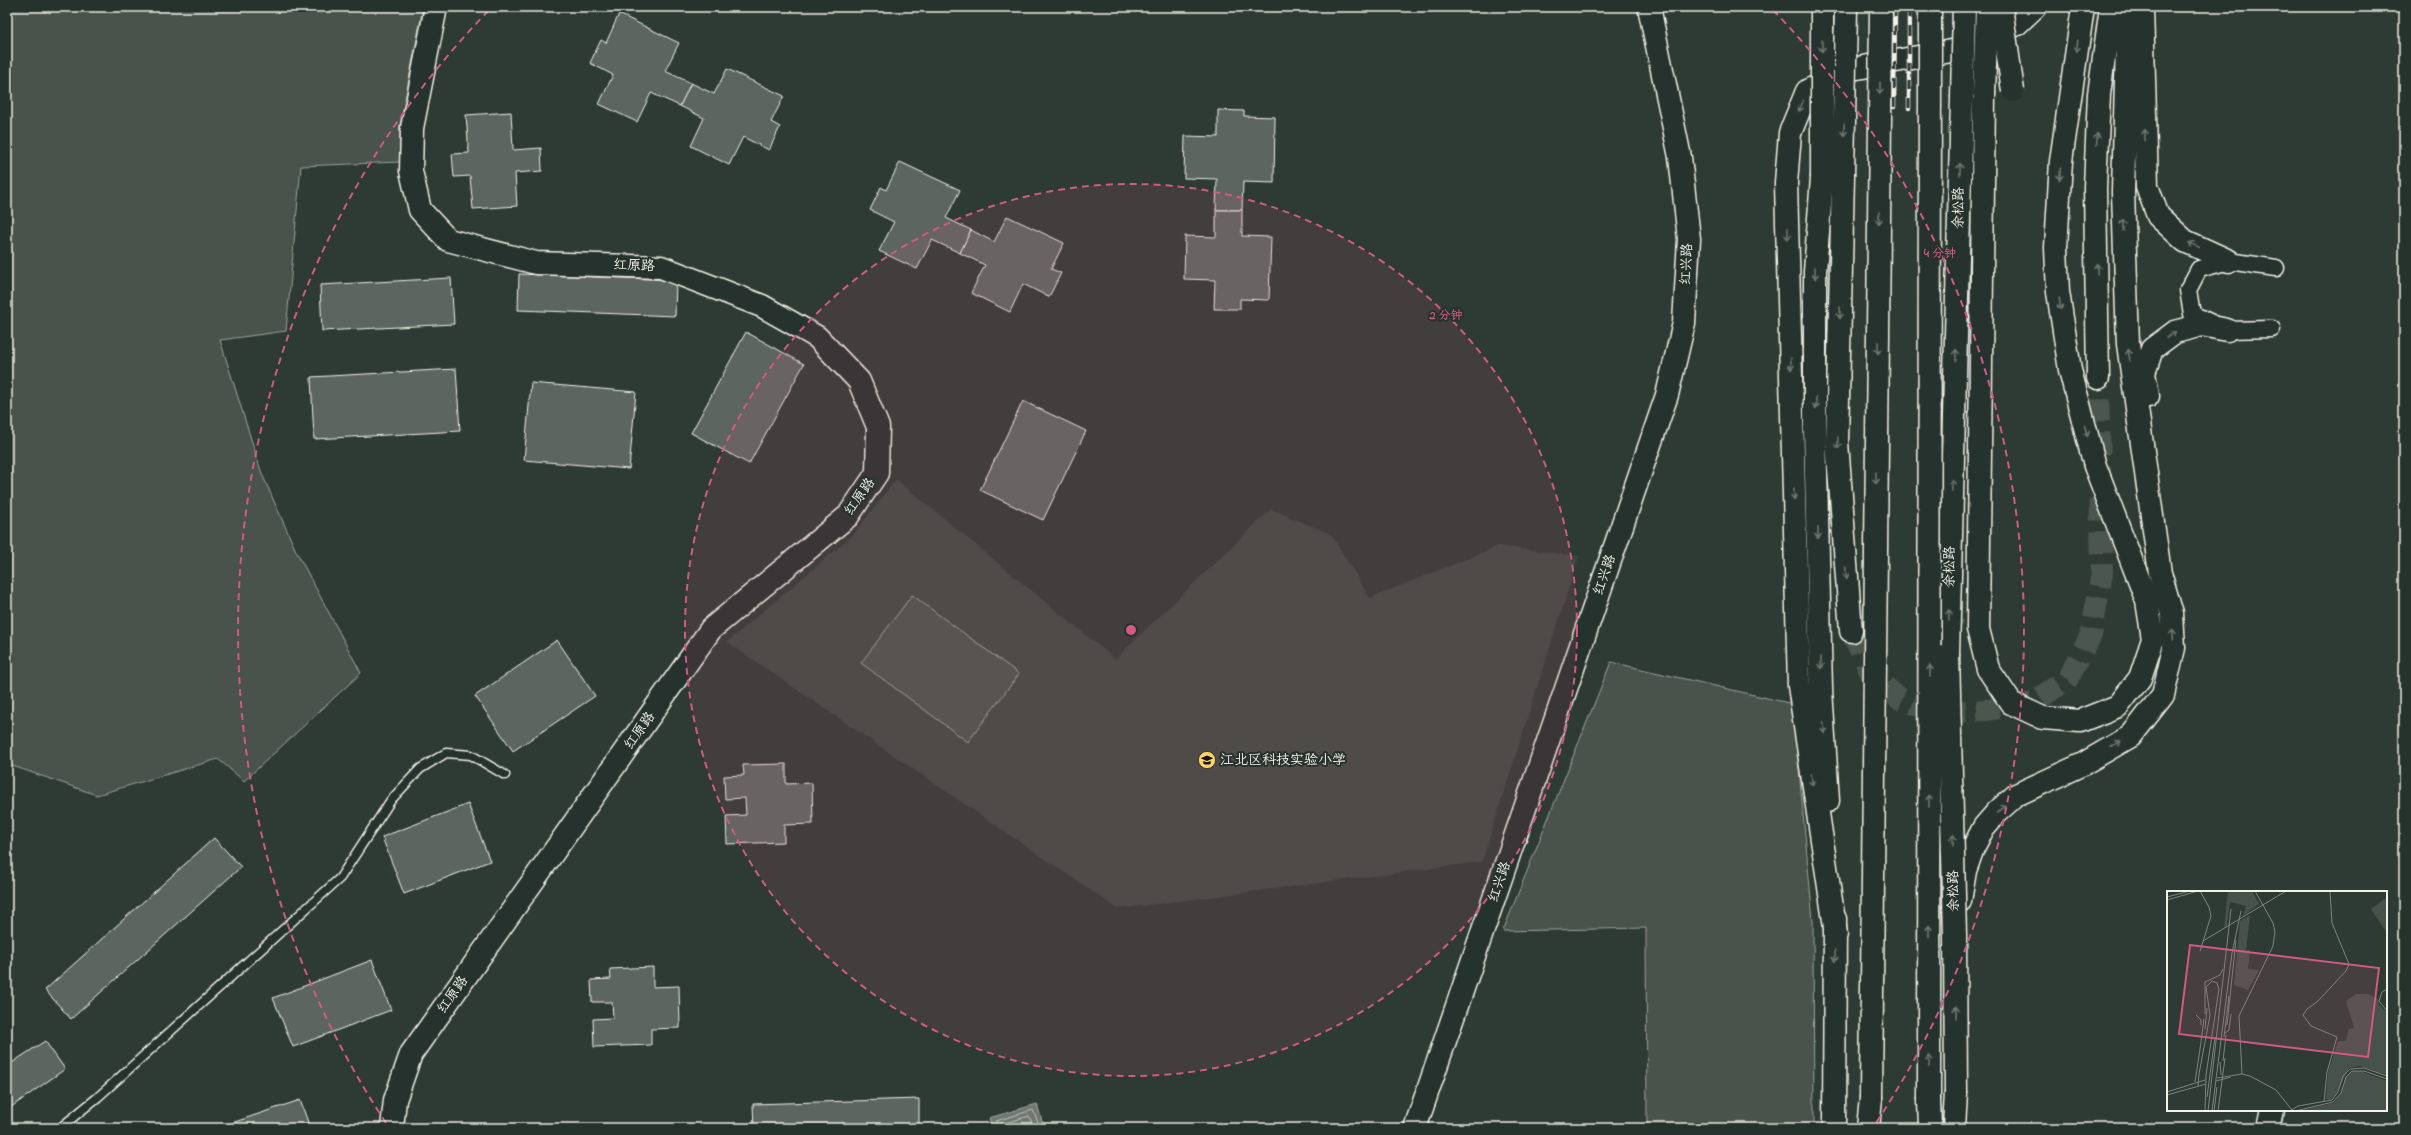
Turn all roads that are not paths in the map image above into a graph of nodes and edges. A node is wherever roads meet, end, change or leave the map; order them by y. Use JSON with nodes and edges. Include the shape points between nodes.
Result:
{"nodes":[{"id":1,"x":436,"y":7,"type":"edge"},
{"id":2,"x":1649,"y":7,"type":"edge"},
{"id":3,"x":1822,"y":7,"type":"edge"},
{"id":4,"x":1846,"y":7,"type":"edge"},
{"id":5,"x":1880,"y":7,"type":"edge"},
{"id":6,"x":1930,"y":7,"type":"edge"},
{"id":7,"x":1964,"y":7,"type":"edge"},
{"id":8,"x":1986,"y":7,"type":"edge"},
{"id":9,"x":2001,"y":7,"type":"edge"},
{"id":10,"x":2035,"y":7,"type":"edge"},
{"id":11,"x":2083,"y":7,"type":"edge"},
{"id":12,"x":2111,"y":7,"type":"edge"},
{"id":13,"x":2128,"y":7,"type":"edge"},
{"id":14,"x":2142,"y":7,"type":"edge"},
{"id":15,"x":2012,"y":90,"type":"dead end"},
{"id":16,"x":2229,"y":261,"type":"junction"},
{"id":17,"x":2276,"y":268,"type":"dead end"},
{"id":18,"x":2272,"y":329,"type":"dead end"},
{"id":19,"x":2227,"y":330,"type":"junction"},
{"id":20,"x":2098,"y":378,"type":"tunnel mouth"},
{"id":21,"x":2172,"y":614,"type":"junction"},
{"id":22,"x":1850,"y":630,"type":"tunnel mouth"},
{"id":23,"x":505,"y":775,"type":"dead end"},
{"id":24,"x":1836,"y":934,"type":"junction"},
{"id":25,"x":1955,"y":935,"type":"junction"},
{"id":26,"x":2272,"y":1111,"type":"edge"},
{"id":27,"x":60,"y":1128,"type":"edge"},
{"id":28,"x":392,"y":1128,"type":"edge"},
{"id":29,"x":1415,"y":1128,"type":"edge"},
{"id":30,"x":1834,"y":1128,"type":"edge"},
{"id":31,"x":1868,"y":1128,"type":"edge"},
{"id":32,"x":1930,"y":1128,"type":"edge"},
{"id":33,"x":1954,"y":1128,"type":"edge"},
{"id":34,"x":2268,"y":1128,"type":"edge"}],
"edges":[{"from":1,"to":28,"type":"main road","name":"红原路","via":[[412,128],[411,171],[420,210],[448,240],[536,263],[661,267],[762,306],[817,337],[859,381],[878,427],[877,473],[848,516],[711,629],[411,1054],[395,1100]]},
{"from":2,"to":29,"type":"main road","name":"红兴路","via":[[1680,158],[1689,239],[1684,323],[1667,395]]},
{"from":3,"to":24,"type":"main road","one_way":true,"bridge":true,"via":[[1822,178],[1815,272],[1815,429],[1821,689]]},
{"from":4,"to":22,"type":"main road","one_way":true,"bridge":true,"via":[[1837,442]]},
{"from":5,"to":31,"type":"main road","one_way":true,"bridge":true,"via":[[1871,1098]]},
{"from":32,"to":6,"type":"main road","name":"余松路","one_way":true,"bridge":true},
{"from":25,"to":7,"type":"main road","name":"余松路","one_way":true,"bridge":true,"via":[[1948,654]]},
{"from":11,"to":8,"type":"main road","one_way":true,"bridge":true,"via":[[2061,161],[2056,248],[2058,292],[2070,370],[2095,466],[2147,601],[2153,639],[2140,678],[2118,706],[2080,721],[2043,718],[2011,703],[1988,669],[1978,629]]},
{"from":9,"to":15,"type":"main road","bridge":true},
{"from":10,"to":24,"type":"main road","one_way":true,"via":[[2017,24],[1973,47],[1852,69],[1807,92],[1790,133],[1786,183],[1798,686]]},
{"from":20,"to":12,"type":"main road","one_way":true,"via":[[2095,187],[2099,94]]},
{"from":21,"to":13,"type":"main road","one_way":true,"via":[[2160,573],[2128,344],[2123,192]]},
{"from":16,"to":14,"type":"main road","one_way":true,"via":[[2185,241],[2158,216],[2147,186]]},
{"from":16,"to":17,"type":"street"},
{"from":16,"to":19,"type":"street","via":[[2199,269],[2188,290],[2192,314]]},
{"from":18,"to":19,"type":"street"},
{"from":21,"to":19,"type":"main road","one_way":true,"via":[[2171,555],[2144,373],[2152,348],[2175,332],[2202,325]]},
{"from":25,"to":21,"type":"main road","one_way":true,"bridge":true,"via":[[1965,872],[1984,827],[2016,795],[2083,764],[2131,736],[2163,695],[2174,648]]},
{"from":23,"to":27,"type":"lane","via":[[471,755],[446,753],[420,769],[391,800],[340,878],[98,1097]]},
{"from":24,"to":30,"type":"main road","one_way":true},
{"from":33,"to":25,"type":"main road","name":"余松路","one_way":true,"bridge":true},
{"from":26,"to":34,"type":"main road"}]}
